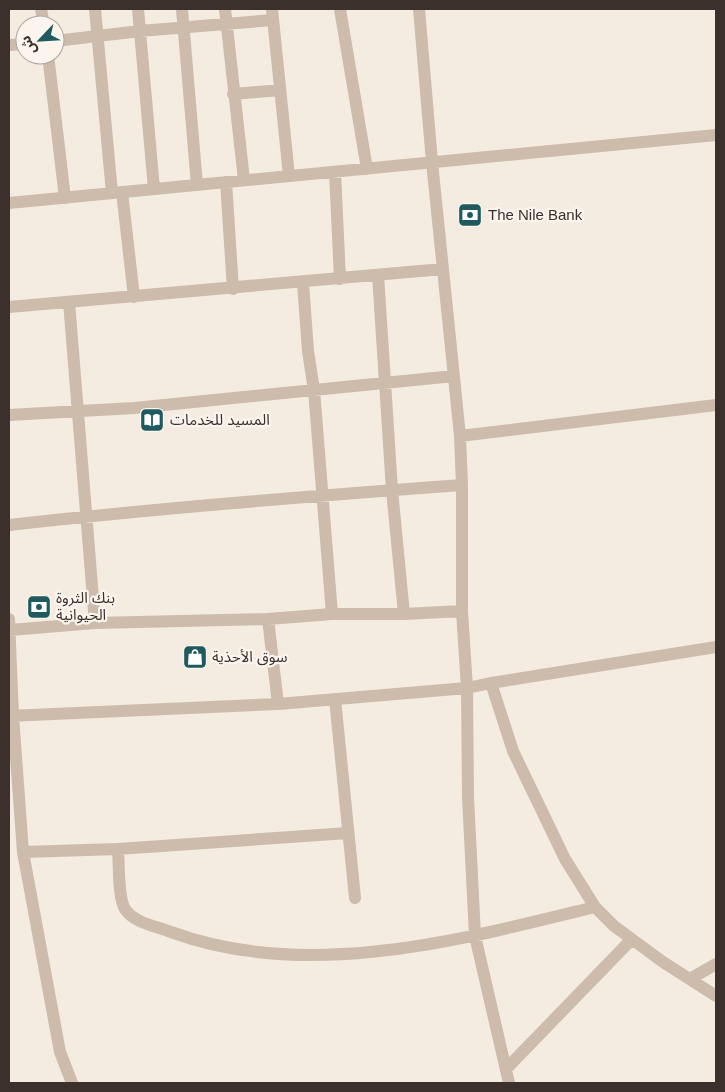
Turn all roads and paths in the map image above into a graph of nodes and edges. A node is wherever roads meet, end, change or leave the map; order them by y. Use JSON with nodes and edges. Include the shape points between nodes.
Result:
{"nodes":[{"id":1,"x":95,"y":9,"type":"edge"},
{"id":2,"x":138,"y":9,"type":"edge"},
{"id":3,"x":182,"y":9,"type":"edge"},
{"id":4,"x":226,"y":9,"type":"edge"},
{"id":5,"x":340,"y":9,"type":"edge"},
{"id":6,"x":419,"y":9,"type":"edge"},
{"id":7,"x":273,"y":14,"type":"edge"},
{"id":8,"x":227,"y":24,"type":"junction"},
{"id":9,"x":184,"y":28,"type":"junction"},
{"id":10,"x":140,"y":32,"type":"junction"},
{"id":11,"x":98,"y":36,"type":"junction"},
{"id":12,"x":65,"y":40,"type":"edge"},
{"id":13,"x":49,"y":65,"type":"edge"},
{"id":14,"x":280,"y":90,"type":"junction"},
{"id":15,"x":234,"y":94,"type":"junction"},
{"id":16,"x":716,"y":135,"type":"edge"},
{"id":17,"x":432,"y":162,"type":"junction"},
{"id":18,"x":366,"y":169,"type":"junction"},
{"id":19,"x":335,"y":172,"type":"junction"},
{"id":20,"x":289,"y":176,"type":"junction"},
{"id":21,"x":244,"y":180,"type":"junction"},
{"id":22,"x":226,"y":182,"type":"junction"},
{"id":23,"x":197,"y":185,"type":"junction"},
{"id":24,"x":154,"y":189,"type":"junction"},
{"id":25,"x":117,"y":193,"type":"junction"},
{"id":26,"x":65,"y":198,"type":"junction"},
{"id":27,"x":9,"y":203,"type":"edge"},
{"id":28,"x":443,"y":269,"type":"junction"},
{"id":29,"x":378,"y":275,"type":"junction"},
{"id":30,"x":340,"y":279,"type":"junction"},
{"id":31,"x":303,"y":282,"type":"junction"},
{"id":32,"x":233,"y":289,"type":"junction"},
{"id":33,"x":134,"y":297,"type":"junction"},
{"id":34,"x":69,"y":302,"type":"junction"},
{"id":35,"x":9,"y":307,"type":"edge"},
{"id":36,"x":454,"y":376,"type":"junction"},
{"id":37,"x":386,"y":383,"type":"junction"},
{"id":38,"x":314,"y":390,"type":"junction"},
{"id":39,"x":716,"y":405,"type":"edge"},
{"id":40,"x":78,"y":411,"type":"junction"},
{"id":41,"x":9,"y":415,"type":"edge"},
{"id":42,"x":460,"y":436,"type":"junction"},
{"id":43,"x":462,"y":485,"type":"junction"},
{"id":44,"x":392,"y":490,"type":"junction"},
{"id":45,"x":323,"y":495,"type":"junction"},
{"id":46,"x":87,"y":516,"type":"junction"},
{"id":47,"x":9,"y":525,"type":"edge"},
{"id":48,"x":462,"y":610,"type":"junction"},
{"id":49,"x":332,"y":614,"type":"junction"},
{"id":50,"x":404,"y":614,"type":"junction"},
{"id":51,"x":268,"y":619,"type":"junction"},
{"id":52,"x":95,"y":623,"type":"junction"},
{"id":53,"x":9,"y":624,"type":"edge"},
{"id":54,"x":716,"y":647,"type":"edge"},
{"id":55,"x":491,"y":683,"type":"junction"},
{"id":56,"x":468,"y":688,"type":"junction"},
{"id":57,"x":335,"y":699,"type":"junction"},
{"id":58,"x":278,"y":704,"type":"junction"},
{"id":59,"x":11,"y":716,"type":"edge"},
{"id":60,"x":348,"y":833,"type":"junction"},
{"id":61,"x":118,"y":849,"type":"junction"},
{"id":62,"x":23,"y":852,"type":"junction"},
{"id":63,"x":355,"y":898,"type":"dead end"},
{"id":64,"x":596,"y":907,"type":"junction"},
{"id":65,"x":475,"y":936,"type":"junction"},
{"id":66,"x":632,"y":939,"type":"junction"},
{"id":67,"x":716,"y":964,"type":"edge"},
{"id":68,"x":690,"y":979,"type":"junction"},
{"id":69,"x":716,"y":996,"type":"edge"},
{"id":70,"x":506,"y":1069,"type":"junction"},
{"id":71,"x":72,"y":1083,"type":"edge"},
{"id":72,"x":509,"y":1083,"type":"edge"}],
"edges":[{"from":1,"to":11,"type":"street"},
{"from":2,"to":10,"type":"street"},
{"from":3,"to":9,"type":"street"},
{"from":4,"to":8,"type":"street"},
{"from":5,"to":18,"type":"street"},
{"from":6,"to":17,"type":"street"},
{"from":7,"to":8,"type":"street"},
{"from":7,"to":14,"type":"street"},
{"from":8,"to":9,"type":"street"},
{"from":8,"to":15,"type":"street"},
{"from":9,"to":10,"type":"street"},
{"from":9,"to":23,"type":"street"},
{"from":10,"to":11,"type":"street"},
{"from":10,"to":24,"type":"street"},
{"from":11,"to":12,"type":"street"},
{"from":11,"to":25,"type":"street"},
{"from":13,"to":26,"type":"street"},
{"from":14,"to":15,"type":"street"},
{"from":14,"to":20,"type":"street"},
{"from":15,"to":21,"type":"street"},
{"from":16,"to":17,"type":"street"},
{"from":17,"to":18,"type":"street"},
{"from":17,"to":28,"type":"street"},
{"from":18,"to":19,"type":"street"},
{"from":19,"to":20,"type":"street"},
{"from":19,"to":30,"type":"street"},
{"from":20,"to":21,"type":"street"},
{"from":21,"to":22,"type":"street"},
{"from":22,"to":23,"type":"street"},
{"from":22,"to":32,"type":"street"},
{"from":23,"to":24,"type":"street"},
{"from":24,"to":25,"type":"street"},
{"from":25,"to":26,"type":"street"},
{"from":25,"to":33,"type":"street"},
{"from":26,"to":27,"type":"street"},
{"from":28,"to":29,"type":"street"},
{"from":28,"to":36,"type":"street"},
{"from":29,"to":30,"type":"street"},
{"from":29,"to":37,"type":"street"},
{"from":30,"to":31,"type":"street"},
{"from":31,"to":32,"type":"street"},
{"from":31,"to":38,"type":"street"},
{"from":32,"to":33,"type":"street"},
{"from":33,"to":34,"type":"street"},
{"from":34,"to":35,"type":"street"},
{"from":34,"to":40,"type":"street"},
{"from":36,"to":37,"type":"street"},
{"from":36,"to":42,"type":"street"},
{"from":37,"to":38,"type":"street"},
{"from":37,"to":44,"type":"street"},
{"from":38,"to":40,"type":"street"},
{"from":38,"to":45,"type":"street"},
{"from":39,"to":42,"type":"street"},
{"from":40,"to":41,"type":"street"},
{"from":40,"to":46,"type":"street"},
{"from":42,"to":43,"type":"street"},
{"from":43,"to":44,"type":"street"},
{"from":43,"to":48,"type":"street"},
{"from":44,"to":45,"type":"street"},
{"from":44,"to":50,"type":"street"},
{"from":45,"to":46,"type":"street"},
{"from":45,"to":49,"type":"street"},
{"from":46,"to":47,"type":"street"},
{"from":46,"to":52,"type":"street"},
{"from":48,"to":50,"type":"street"},
{"from":48,"to":56,"type":"street"},
{"from":49,"to":50,"type":"street"},
{"from":49,"to":51,"type":"street"},
{"from":51,"to":52,"type":"street"},
{"from":51,"to":58,"type":"street"},
{"from":52,"to":53,"type":"street"},
{"from":53,"to":59,"type":"street"},
{"from":54,"to":55,"type":"street"},
{"from":55,"to":56,"type":"street"},
{"from":55,"to":64,"type":"street","via":[[513,751],[565,858]]},
{"from":56,"to":57,"type":"street"},
{"from":56,"to":65,"type":"street","via":[[468,797]]},
{"from":57,"to":58,"type":"street"},
{"from":57,"to":60,"type":"street"},
{"from":58,"to":59,"type":"street"},
{"from":59,"to":62,"type":"street"},
{"from":60,"to":61,"type":"street"},
{"from":60,"to":63,"type":"street"},
{"from":61,"to":62,"type":"street"},
{"from":61,"to":65,"type":"street","via":[[124,907],[133,918],[185,937],[256,953],[324,955]]},
{"from":62,"to":71,"type":"street","via":[[60,1052]]},
{"from":64,"to":65,"type":"street"},
{"from":64,"to":66,"type":"street"},
{"from":65,"to":70,"type":"street"},
{"from":66,"to":68,"type":"street"},
{"from":66,"to":70,"type":"street"},
{"from":67,"to":68,"type":"street"},
{"from":68,"to":69,"type":"street"},
{"from":70,"to":72,"type":"street"}]}
